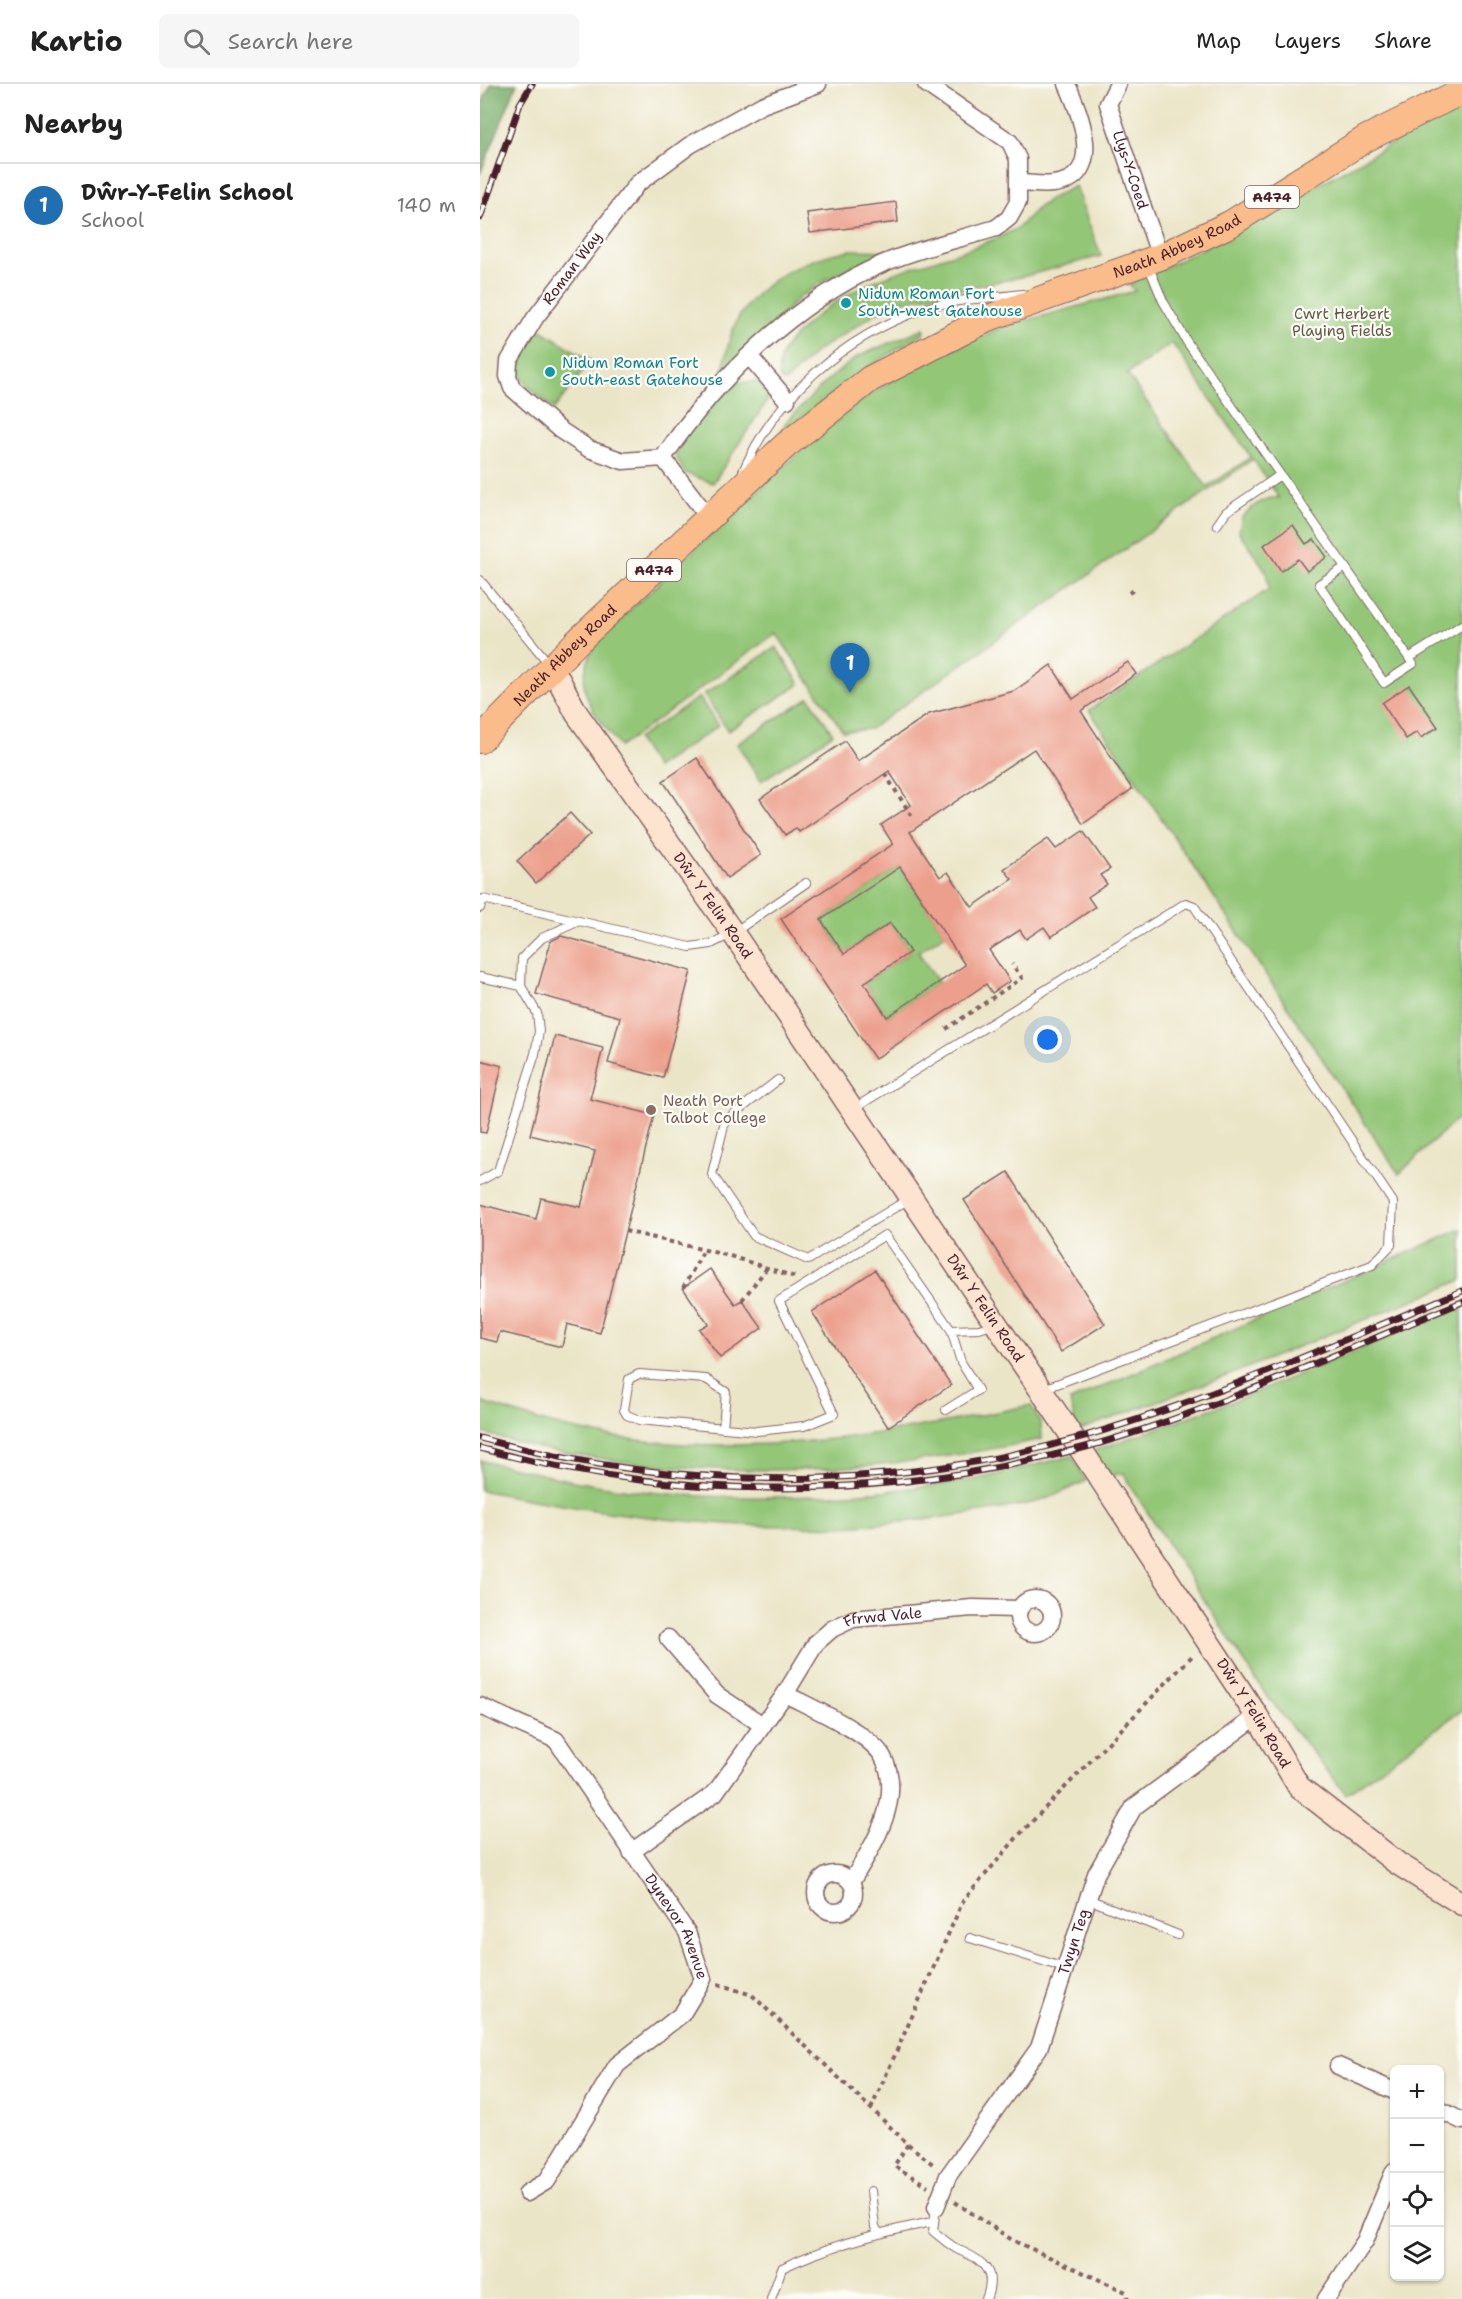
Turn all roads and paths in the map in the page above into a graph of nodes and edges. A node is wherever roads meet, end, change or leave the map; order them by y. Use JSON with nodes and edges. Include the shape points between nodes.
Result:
{"nodes":[{"id":1,"x":818,"y":84,"type":"edge"},
{"id":2,"x":926,"y":84,"type":"edge"},
{"id":3,"x":1067,"y":84,"type":"edge"},
{"id":4,"x":1118,"y":84,"type":"edge"},
{"id":5,"x":1462,"y":92,"type":"edge"},
{"id":6,"x":1020,"y":183,"type":"junction"},
{"id":7,"x":1153,"y":259,"type":"junction"},
{"id":8,"x":1075,"y":286,"type":"junction"},
{"id":9,"x":750,"y":357,"type":"junction"},
{"id":10,"x":787,"y":400,"type":"junction"},
{"id":11,"x":663,"y":458,"type":"junction"},
{"id":12,"x":1280,"y":475,"type":"junction"},
{"id":13,"x":732,"y":499,"type":"junction"},
{"id":14,"x":709,"y":518,"type":"junction"},
{"id":15,"x":1217,"y":525,"type":"dead end"},
{"id":16,"x":1345,"y":567,"type":"junction"},
{"id":17,"x":480,"y":580,"type":"edge"},
{"id":18,"x":1136,"y":588,"type":"dead end"},
{"id":19,"x":1129,"y":592,"type":"dead end"},
{"id":20,"x":1462,"y":625,"type":"edge"},
{"id":21,"x":1409,"y":658,"type":"junction"},
{"id":22,"x":553,"y":669,"type":"junction"},
{"id":23,"x":480,"y":740,"type":"edge"},
{"id":24,"x":885,"y":774,"type":"dead end"},
{"id":25,"x":913,"y":818,"type":"dead end"},
{"id":26,"x":806,"y":883,"type":"dead end"},
{"id":27,"x":480,"y":908,"type":"edge"},
{"id":28,"x":579,"y":921,"type":"junction"},
{"id":29,"x":733,"y":933,"type":"junction"},
{"id":30,"x":1012,"y":964,"type":"dead end"},
{"id":31,"x":480,"y":977,"type":"edge"},
{"id":32,"x":521,"y":986,"type":"junction"},
{"id":33,"x":946,"y":1029,"type":"dead end"},
{"id":34,"x":778,"y":1080,"type":"dead end"},
{"id":35,"x":852,"y":1110,"type":"junction"},
{"id":36,"x":480,"y":1181,"type":"edge"},
{"id":37,"x":912,"y":1197,"type":"junction"},
{"id":38,"x":625,"y":1231,"type":"dead end"},
{"id":39,"x":704,"y":1250,"type":"junction"},
{"id":40,"x":767,"y":1268,"type":"junction"},
{"id":41,"x":810,"y":1282,"type":"junction"},
{"id":42,"x":683,"y":1288,"type":"dead end"},
{"id":43,"x":742,"y":1300,"type":"dead end"},
{"id":44,"x":996,"y":1323,"type":"junction"},
{"id":45,"x":951,"y":1330,"type":"junction"},
{"id":46,"x":1040,"y":1390,"type":"junction"},
{"id":47,"x":946,"y":1410,"type":"dead end"},
{"id":48,"x":723,"y":1428,"type":"junction"},
{"id":49,"x":1019,"y":1609,"type":"dead end"},
{"id":50,"x":668,"y":1638,"type":"dead end"},
{"id":51,"x":1207,"y":1641,"type":"junction"},
{"id":52,"x":785,"y":1694,"type":"junction"},
{"id":53,"x":480,"y":1706,"type":"edge"},
{"id":54,"x":1257,"y":1716,"type":"junction"},
{"id":55,"x":761,"y":1724,"type":"junction"},
{"id":56,"x":631,"y":1852,"type":"junction"},
{"id":57,"x":851,"y":1882,"type":"dead end"},
{"id":58,"x":1089,"y":1899,"type":"junction"},
{"id":59,"x":1462,"y":1904,"type":"edge"},
{"id":60,"x":1178,"y":1935,"type":"dead end"},
{"id":61,"x":970,"y":1938,"type":"dead end"},
{"id":62,"x":1065,"y":1968,"type":"junction"},
{"id":63,"x":703,"y":1979,"type":"junction"},
{"id":64,"x":1338,"y":2066,"type":"dead end"},
{"id":65,"x":1390,"y":2089,"type":"edge"},
{"id":66,"x":871,"y":2109,"type":"junction"},
{"id":67,"x":1444,"y":2112,"type":"edge"},
{"id":68,"x":1462,"y":2121,"type":"edge"},
{"id":69,"x":908,"y":2144,"type":"junction"},
{"id":70,"x":1394,"y":2173,"type":"edge"},
{"id":71,"x":948,"y":2176,"type":"junction"},
{"id":72,"x":872,"y":2191,"type":"dead end"},
{"id":73,"x":527,"y":2193,"type":"dead end"},
{"id":74,"x":937,"y":2208,"type":"junction"},
{"id":75,"x":879,"y":2233,"type":"junction"},
{"id":76,"x":1330,"y":2298,"type":"edge"},
{"id":77,"x":771,"y":2299,"type":"edge"},
{"id":78,"x":986,"y":2299,"type":"edge"},
{"id":79,"x":1128,"y":2299,"type":"edge"}],
"edges":[{"from":1,"to":11,"type":"street","name":"Roman Way","via":[[762,105],[700,139],[637,184],[535,318],[509,361],[512,388],[560,430],[589,449],[622,460]]},
{"from":2,"to":6,"type":"street","via":[[1010,142],[1018,159]]},
{"from":3,"to":6,"type":"street","via":[[1088,148],[1082,167],[1070,180]]},
{"from":4,"to":7,"type":"street","name":"Llys-Y-Coed","via":[[1108,104]]},
{"from":5,"to":7,"type":"main road","name":"Neath Abbey Road","number":"A474","via":[[1435,99],[1230,224]]},
{"from":6,"to":9,"type":"street","via":[[1018,202],[1009,218],[996,228],[883,263],[824,295],[782,324]]},
{"from":7,"to":8,"type":"main road","name":"Neath Abbey Road","number":"A474"},
{"from":7,"to":12,"type":"lane","via":[[1163,301],[1187,342]]},
{"from":8,"to":10,"type":"lane","name":"Neath Abbey Road","via":[[926,308],[868,333],[818,369]]},
{"from":8,"to":13,"type":"main road","name":"Neath Abbey Road","number":"A474","via":[[991,317],[870,379],[786,445]]},
{"from":9,"to":10,"type":"street"},
{"from":9,"to":11,"type":"street","via":[[712,396]]},
{"from":10,"to":13,"type":"lane","name":"Neath Abbey Road","via":[[749,456]]},
{"from":11,"to":14,"type":"street"},
{"from":12,"to":15,"type":"lane","via":[[1226,512]]},
{"from":12,"to":16,"type":"lane"},
{"from":13,"to":14,"type":"main road","name":"Neath Abbey Road","number":"A474"},
{"from":14,"to":22,"type":"main road","name":"Neath Abbey Road","number":"A474"},
{"from":16,"to":21,"type":"lane"},
{"from":16,"to":21,"type":"lane","via":[[1318,584],[1384,683],[1413,664]]},
{"from":17,"to":22,"type":"lane"},
{"from":18,"to":19,"type":"path"},
{"from":20,"to":21,"type":"lane"},
{"from":22,"to":23,"type":"main road","name":"Neath Abbey Road","number":"A474"},
{"from":22,"to":29,"type":"street","name":"Dŵr Y Felin Road","via":[[577,714]]},
{"from":24,"to":25,"type":"path"},
{"from":26,"to":29,"type":"lane"},
{"from":27,"to":28,"type":"lane","via":[[483,899]]},
{"from":28,"to":29,"type":"lane","via":[[690,947],[711,944]]},
{"from":28,"to":32,"type":"lane","via":[[542,938],[522,958]]},
{"from":29,"to":35,"type":"street","name":"Dŵr Y Felin Road"},
{"from":30,"to":33,"type":"path","via":[[1022,978]]},
{"from":31,"to":32,"type":"lane"},
{"from":32,"to":36,"type":"lane","via":[[537,1013],[536,1054],[498,1171]]},
{"from":34,"to":37,"type":"lane","via":[[725,1121],[712,1174],[754,1236],[808,1260]]},
{"from":35,"to":37,"type":"street","name":"Dŵr Y Felin Road"},
{"from":35,"to":46,"type":"lane","via":[[1186,903],[1194,906],[1393,1202],[1391,1245],[1372,1265]]},
{"from":37,"to":44,"type":"street","name":"Dŵr Y Felin Road"},
{"from":38,"to":39,"type":"path"},
{"from":39,"to":40,"type":"path"},
{"from":39,"to":42,"type":"path"},
{"from":40,"to":41,"type":"path"},
{"from":40,"to":43,"type":"path"},
{"from":41,"to":45,"type":"lane","via":[[885,1235]]},
{"from":41,"to":48,"type":"lane","via":[[779,1301],[834,1414],[804,1426],[757,1431]]},
{"from":44,"to":45,"type":"lane","via":[[979,1329]]},
{"from":44,"to":46,"type":"street","name":"Dŵr Y Felin Road"},
{"from":45,"to":47,"type":"lane","via":[[961,1362],[978,1389]]},
{"from":46,"to":51,"type":"street","name":"Dŵr Y Felin Road"},
{"from":48,"to":48,"type":"lane","via":[[639,1420],[627,1415],[624,1410],[629,1379],[639,1374],[706,1379],[726,1392]]},
{"from":49,"to":52,"type":"street","name":"Ffrwd Vale","via":[[972,1608],[853,1619],[832,1629],[816,1643]]},
{"from":50,"to":55,"type":"street","via":[[717,1695]]},
{"from":51,"to":54,"type":"street","name":"Dŵr Y Felin Road"},
{"from":51,"to":66,"type":"path","via":[[1019,1835],[963,1901]]},
{"from":52,"to":55,"type":"street","name":"Ffrwd Vale"},
{"from":52,"to":57,"type":"street","via":[[846,1726],[882,1756],[889,1799],[877,1839]]},
{"from":53,"to":56,"type":"street","name":"Dynevor Avenue","via":[[556,1740]]},
{"from":54,"to":58,"type":"street","name":"Twyn Teg","via":[[1134,1807],[1096,1874]]},
{"from":54,"to":59,"type":"street","name":"Dŵr Y Felin Road","via":[[1299,1787],[1397,1863]]},
{"from":55,"to":56,"type":"street","name":"Ffrwd Vale","via":[[715,1793]]},
{"from":56,"to":63,"type":"street","name":"Dynevor Avenue","via":[[687,1932]]},
{"from":58,"to":60,"type":"lane"},
{"from":58,"to":62,"type":"street","name":"Twyn Teg"},
{"from":61,"to":62,"type":"lane"},
{"from":62,"to":71,"type":"street","name":"Twyn Teg","via":[[1039,2048]]},
{"from":63,"to":66,"type":"path","via":[[752,1995]]},
{"from":63,"to":73,"type":"street","name":"Dynevor Avenue","via":[[682,2014],[616,2065],[547,2181]]},
{"from":64,"to":65,"type":"street"},
{"from":66,"to":69,"type":"path"},
{"from":67,"to":68,"type":"street"},
{"from":69,"to":71,"type":"path"},
{"from":69,"to":74,"type":"path","via":[[894,2166]]},
{"from":70,"to":76,"type":"street","via":[[1365,2241]]},
{"from":71,"to":74,"type":"street","name":"Twyn Teg"},
{"from":72,"to":75,"type":"lane"},
{"from":74,"to":75,"type":"lane"},
{"from":74,"to":78,"type":"lane","via":[[933,2231],[981,2260],[990,2280]]},
{"from":74,"to":79,"type":"path","via":[[1100,2278],[1126,2292]]},
{"from":75,"to":77,"type":"lane","via":[[782,2268]]}]}
